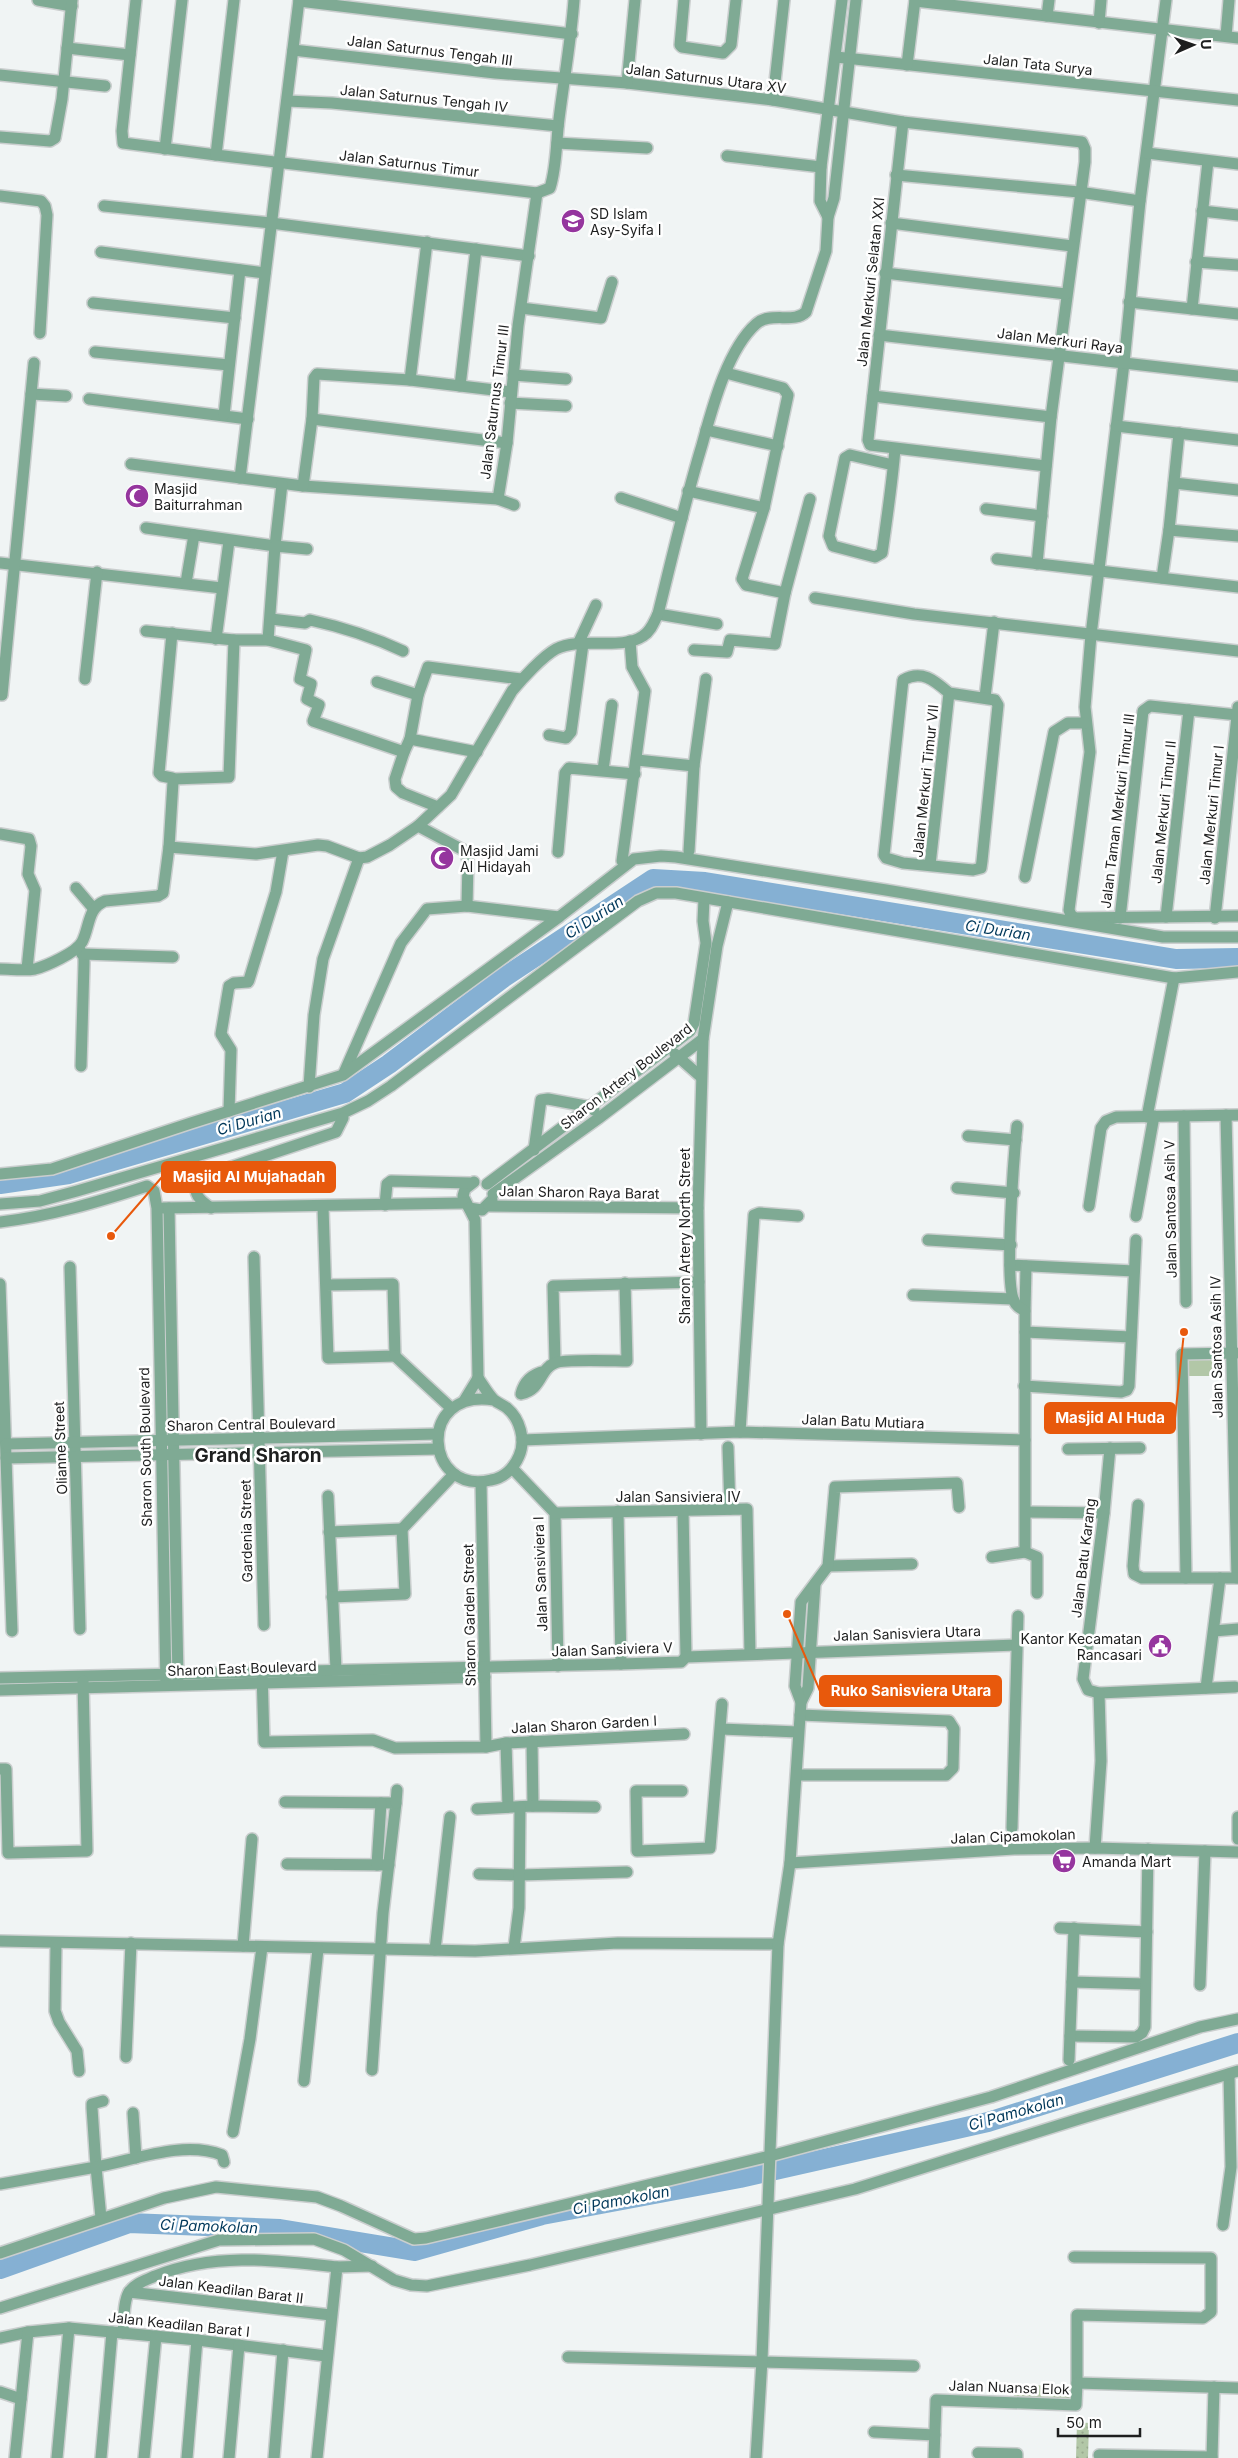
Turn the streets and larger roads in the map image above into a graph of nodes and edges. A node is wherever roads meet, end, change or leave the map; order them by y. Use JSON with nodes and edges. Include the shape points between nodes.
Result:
{"nodes":[{"id":1,"x":38,"y":0,"type":"edge"},
{"id":2,"x":136,"y":0,"type":"edge"},
{"id":3,"x":182,"y":0,"type":"edge"},
{"id":4,"x":234,"y":0,"type":"edge"},
{"id":5,"x":299,"y":0,"type":"edge"},
{"id":6,"x":574,"y":0,"type":"edge"},
{"id":7,"x":635,"y":0,"type":"edge"},
{"id":8,"x":684,"y":0,"type":"edge"},
{"id":9,"x":736,"y":0,"type":"edge"},
{"id":10,"x":784,"y":0,"type":"edge"},
{"id":11,"x":842,"y":0,"type":"edge"},
{"id":12,"x":856,"y":0,"type":"edge"},
{"id":13,"x":915,"y":0,"type":"edge"},
{"id":14,"x":1049,"y":0,"type":"edge"},
{"id":15,"x":1101,"y":0,"type":"edge"},
{"id":16,"x":1166,"y":0,"type":"edge"},
{"id":17,"x":1229,"y":0,"type":"edge"},
{"id":18,"x":72,"y":3,"type":"edge"},
{"id":19,"x":1047,"y":16,"type":"junction"},
{"id":20,"x":1099,"y":23,"type":"junction"},
{"id":21,"x":1162,"y":30,"type":"junction"},
{"id":22,"x":572,"y":34,"type":"junction"},
{"id":23,"x":1232,"y":37,"type":"edge"},
{"id":24,"x":67,"y":48,"type":"junction"},
{"id":25,"x":293,"y":50,"type":"junction"},
{"id":26,"x":130,"y":55,"type":"junction"},
{"id":27,"x":836,"y":57,"type":"junction"},
{"id":28,"x":850,"y":59,"type":"junction"},
{"id":29,"x":907,"y":65,"type":"junction"},
{"id":30,"x":0,"y":75,"type":"edge"},
{"id":31,"x":564,"y":78,"type":"junction"},
{"id":32,"x":64,"y":80,"type":"junction"},
{"id":33,"x":627,"y":83,"type":"junction"},
{"id":34,"x":105,"y":86,"type":"dead end"},
{"id":35,"x":1154,"y":92,"type":"junction"},
{"id":36,"x":773,"y":100,"type":"junction"},
{"id":37,"x":1238,"y":100,"type":"edge"},
{"id":38,"x":287,"y":101,"type":"junction"},
{"id":39,"x":829,"y":109,"type":"junction"},
{"id":40,"x":844,"y":112,"type":"junction"},
{"id":41,"x":903,"y":122,"type":"junction"},
{"id":42,"x":558,"y":126,"type":"junction"},
{"id":43,"x":0,"y":137,"type":"edge"},
{"id":44,"x":557,"y":143,"type":"junction"},
{"id":45,"x":647,"y":148,"type":"dead end"},
{"id":46,"x":166,"y":149,"type":"junction"},
{"id":47,"x":1147,"y":153,"type":"junction"},
{"id":48,"x":216,"y":155,"type":"junction"},
{"id":49,"x":727,"y":156,"type":"dead end"},
{"id":50,"x":1208,"y":161,"type":"junction"},
{"id":51,"x":278,"y":163,"type":"junction"},
{"id":52,"x":1238,"y":164,"type":"edge"},
{"id":53,"x":821,"y":167,"type":"junction"},
{"id":54,"x":896,"y":175,"type":"junction"},
{"id":55,"x":1079,"y":192,"type":"junction"},
{"id":56,"x":537,"y":193,"type":"junction"},
{"id":57,"x":0,"y":196,"type":"edge"},
{"id":58,"x":1140,"y":201,"type":"junction"},
{"id":59,"x":104,"y":206,"type":"dead end"},
{"id":60,"x":1202,"y":211,"type":"junction"},
{"id":61,"x":1238,"y":214,"type":"edge"},
{"id":62,"x":828,"y":217,"type":"junction"},
{"id":63,"x":271,"y":223,"type":"junction"},
{"id":64,"x":891,"y":223,"type":"junction"},
{"id":65,"x":427,"y":242,"type":"junction"},
{"id":66,"x":1072,"y":246,"type":"junction"},
{"id":67,"x":476,"y":249,"type":"junction"},
{"id":68,"x":101,"y":252,"type":"dead end"},
{"id":69,"x":529,"y":256,"type":"junction"},
{"id":70,"x":1196,"y":262,"type":"junction"},
{"id":71,"x":1238,"y":265,"type":"edge"},
{"id":72,"x":240,"y":270,"type":"junction"},
{"id":73,"x":265,"y":273,"type":"junction"},
{"id":74,"x":885,"y":273,"type":"junction"},
{"id":75,"x":612,"y":282,"type":"dead end"},
{"id":76,"x":1066,"y":294,"type":"junction"},
{"id":77,"x":1129,"y":302,"type":"junction"},
{"id":78,"x":92,"y":303,"type":"dead end"},
{"id":79,"x":521,"y":308,"type":"junction"},
{"id":80,"x":1192,"y":309,"type":"junction"},
{"id":81,"x":1238,"y":314,"type":"edge"},
{"id":82,"x":235,"y":318,"type":"junction"},
{"id":83,"x":40,"y":333,"type":"dead end"},
{"id":84,"x":879,"y":334,"type":"junction"},
{"id":85,"x":95,"y":352,"type":"dead end"},
{"id":86,"x":1059,"y":355,"type":"junction"},
{"id":87,"x":34,"y":363,"type":"dead end"},
{"id":88,"x":1124,"y":363,"type":"junction"},
{"id":89,"x":229,"y":366,"type":"junction"},
{"id":90,"x":726,"y":373,"type":"junction"},
{"id":91,"x":513,"y":376,"type":"junction"},
{"id":92,"x":1238,"y":376,"type":"edge"},
{"id":93,"x":566,"y":379,"type":"dead end"},
{"id":94,"x":410,"y":380,"type":"junction"},
{"id":95,"x":460,"y":386,"type":"junction"},
{"id":96,"x":32,"y":394,"type":"junction"},
{"id":97,"x":66,"y":396,"type":"dead end"},
{"id":98,"x":873,"y":396,"type":"junction"},
{"id":99,"x":511,"y":398,"type":"junction"},
{"id":100,"x":90,"y":399,"type":"dead end"},
{"id":101,"x":566,"y":406,"type":"dead end"},
{"id":102,"x":224,"y":415,"type":"junction"},
{"id":103,"x":1051,"y":417,"type":"junction"},
{"id":104,"x":248,"y":419,"type":"junction"},
{"id":105,"x":312,"y":420,"type":"junction"},
{"id":106,"x":1116,"y":426,"type":"junction"},
{"id":107,"x":706,"y":430,"type":"junction"},
{"id":108,"x":1179,"y":433,"type":"junction"},
{"id":109,"x":1238,"y":440,"type":"edge"},
{"id":110,"x":507,"y":443,"type":"junction"},
{"id":111,"x":778,"y":446,"type":"junction"},
{"id":112,"x":895,"y":449,"type":"junction"},
{"id":113,"x":131,"y":464,"type":"dead end"},
{"id":114,"x":893,"y":465,"type":"junction"},
{"id":115,"x":1046,"y":466,"type":"junction"},
{"id":116,"x":240,"y":478,"type":"junction"},
{"id":117,"x":1174,"y":483,"type":"junction"},
{"id":118,"x":282,"y":484,"type":"junction"},
{"id":119,"x":303,"y":486,"type":"junction"},
{"id":120,"x":1238,"y":490,"type":"edge"},
{"id":121,"x":688,"y":491,"type":"junction"},
{"id":122,"x":621,"y":498,"type":"dead end"},
{"id":123,"x":498,"y":499,"type":"junction"},
{"id":124,"x":810,"y":499,"type":"dead end"},
{"id":125,"x":514,"y":505,"type":"dead end"},
{"id":126,"x":764,"y":508,"type":"junction"},
{"id":127,"x":986,"y":509,"type":"dead end"},
{"id":128,"x":1042,"y":516,"type":"junction"},
{"id":129,"x":682,"y":518,"type":"junction"},
{"id":130,"x":146,"y":528,"type":"dead end"},
{"id":131,"x":1169,"y":530,"type":"junction"},
{"id":132,"x":194,"y":535,"type":"junction"},
{"id":133,"x":1238,"y":536,"type":"edge"},
{"id":134,"x":229,"y":541,"type":"junction"},
{"id":135,"x":275,"y":546,"type":"junction"},
{"id":136,"x":307,"y":549,"type":"dead end"},
{"id":137,"x":997,"y":559,"type":"dead end"},
{"id":138,"x":0,"y":563,"type":"edge"},
{"id":139,"x":15,"y":564,"type":"junction"},
{"id":140,"x":1037,"y":564,"type":"junction"},
{"id":141,"x":1100,"y":570,"type":"junction"},
{"id":142,"x":97,"y":572,"type":"junction"},
{"id":143,"x":1162,"y":578,"type":"junction"},
{"id":144,"x":186,"y":584,"type":"junction"},
{"id":145,"x":1238,"y":587,"type":"edge"},
{"id":146,"x":222,"y":588,"type":"junction"},
{"id":147,"x":785,"y":593,"type":"junction"},
{"id":148,"x":815,"y":598,"type":"dead end"},
{"id":149,"x":596,"y":605,"type":"dead end"},
{"id":150,"x":658,"y":614,"type":"junction"},
{"id":151,"x":271,"y":619,"type":"junction"},
{"id":152,"x":994,"y":622,"type":"junction"},
{"id":153,"x":717,"y":624,"type":"dead end"},
{"id":154,"x":146,"y":631,"type":"dead end"},
{"id":155,"x":172,"y":634,"type":"junction"},
{"id":156,"x":1092,"y":635,"type":"junction"},
{"id":157,"x":216,"y":639,"type":"junction"},
{"id":158,"x":234,"y":640,"type":"junction"},
{"id":159,"x":268,"y":640,"type":"junction"},
{"id":160,"x":630,"y":641,"type":"junction"},
{"id":161,"x":581,"y":644,"type":"junction"},
{"id":162,"x":694,"y":650,"type":"dead end"},
{"id":163,"x":403,"y":651,"type":"dead end"},
{"id":164,"x":1238,"y":651,"type":"edge"},
{"id":165,"x":85,"y":678,"type":"dead end"},
{"id":166,"x":521,"y":679,"type":"junction"},
{"id":167,"x":706,"y":679,"type":"dead end"},
{"id":168,"x":378,"y":682,"type":"dead end"},
{"id":169,"x":949,"y":693,"type":"junction"},
{"id":170,"x":2,"y":695,"type":"dead end"},
{"id":171,"x":418,"y":695,"type":"junction"},
{"id":172,"x":985,"y":697,"type":"junction"},
{"id":173,"x":612,"y":706,"type":"dead end"},
{"id":174,"x":1189,"y":710,"type":"junction"},
{"id":175,"x":1238,"y":713,"type":"edge"},
{"id":176,"x":1085,"y":723,"type":"junction"},
{"id":177,"x":549,"y":735,"type":"dead end"},
{"id":178,"x":410,"y":739,"type":"junction"},
{"id":179,"x":404,"y":752,"type":"junction"},
{"id":180,"x":477,"y":752,"type":"junction"},
{"id":181,"x":637,"y":760,"type":"junction"},
{"id":182,"x":694,"y":766,"type":"junction"},
{"id":183,"x":603,"y":770,"type":"junction"},
{"id":184,"x":635,"y":774,"type":"junction"},
{"id":185,"x":173,"y":779,"type":"junction"},
{"id":186,"x":438,"y":807,"type":"junction"},
{"id":187,"x":418,"y":826,"type":"junction"},
{"id":188,"x":0,"y":834,"type":"edge"},
{"id":189,"x":169,"y":848,"type":"junction"},
{"id":190,"x":283,"y":851,"type":"junction"},
{"id":191,"x":689,"y":851,"type":"dead end"},
{"id":192,"x":558,"y":852,"type":"dead end"},
{"id":193,"x":359,"y":858,"type":"junction"},
{"id":194,"x":622,"y":861,"type":"dead end"},
{"id":195,"x":930,"y":865,"type":"junction"},
{"id":196,"x":1025,"y":877,"type":"dead end"},
{"id":197,"x":76,"y":888,"type":"dead end"},
{"id":198,"x":704,"y":899,"type":"junction"},
{"id":199,"x":728,"y":902,"type":"junction"},
{"id":200,"x":467,"y":906,"type":"junction"},
{"id":201,"x":93,"y":908,"type":"junction"},
{"id":202,"x":1238,"y":916,"type":"edge"},
{"id":203,"x":559,"y":917,"type":"junction"},
{"id":204,"x":1166,"y":917,"type":"junction"},
{"id":205,"x":1120,"y":918,"type":"junction"},
{"id":206,"x":1216,"y":918,"type":"junction"},
{"id":207,"x":1238,"y":937,"type":"edge"},
{"id":208,"x":712,"y":942,"type":"junction"},
{"id":209,"x":80,"y":950,"type":"junction"},
{"id":210,"x":173,"y":957,"type":"dead end"},
{"id":211,"x":0,"y":969,"type":"edge"},
{"id":212,"x":27,"y":969,"type":"junction"},
{"id":213,"x":1238,"y":972,"type":"edge"},
{"id":214,"x":706,"y":974,"type":"junction"},
{"id":215,"x":1174,"y":978,"type":"junction"},
{"id":216,"x":704,"y":1039,"type":"junction"},
{"id":217,"x":667,"y":1049,"type":"junction"},
{"id":218,"x":680,"y":1057,"type":"junction"},
{"id":219,"x":81,"y":1066,"type":"dead end"},
{"id":220,"x":343,"y":1075,"type":"junction"},
{"id":221,"x":701,"y":1077,"type":"junction"},
{"id":222,"x":309,"y":1087,"type":"junction"},
{"id":223,"x":591,"y":1107,"type":"junction"},
{"id":224,"x":229,"y":1111,"type":"junction"},
{"id":225,"x":1232,"y":1115,"type":"edge"},
{"id":226,"x":1151,"y":1116,"type":"junction"},
{"id":227,"x":1184,"y":1116,"type":"junction"},
{"id":228,"x":344,"y":1118,"type":"dead end"},
{"id":229,"x":599,"y":1118,"type":"junction"},
{"id":230,"x":1017,"y":1126,"type":"dead end"},
{"id":231,"x":968,"y":1136,"type":"dead end"},
{"id":232,"x":1016,"y":1140,"type":"junction"},
{"id":233,"x":534,"y":1150,"type":"junction"},
{"id":234,"x":0,"y":1174,"type":"edge"},
{"id":235,"x":470,"y":1183,"type":"junction"},
{"id":236,"x":957,"y":1188,"type":"dead end"},
{"id":237,"x":1014,"y":1193,"type":"junction"},
{"id":238,"x":490,"y":1200,"type":"junction"},
{"id":239,"x":0,"y":1204,"type":"edge"},
{"id":240,"x":386,"y":1205,"type":"junction"},
{"id":241,"x":467,"y":1205,"type":"junction"},
{"id":242,"x":1089,"y":1206,"type":"dead end"},
{"id":243,"x":323,"y":1207,"type":"junction"},
{"id":244,"x":156,"y":1208,"type":"junction"},
{"id":245,"x":169,"y":1208,"type":"junction"},
{"id":246,"x":211,"y":1208,"type":"junction"},
{"id":247,"x":698,"y":1208,"type":"junction"},
{"id":248,"x":798,"y":1216,"type":"dead end"},
{"id":249,"x":1136,"y":1216,"type":"dead end"},
{"id":250,"x":474,"y":1220,"type":"junction"},
{"id":251,"x":0,"y":1222,"type":"edge"},
{"id":252,"x":928,"y":1240,"type":"dead end"},
{"id":253,"x":1136,"y":1240,"type":"dead end"},
{"id":254,"x":1011,"y":1245,"type":"junction"},
{"id":255,"x":254,"y":1257,"type":"dead end"},
{"id":256,"x":1010,"y":1265,"type":"junction"},
{"id":257,"x":1026,"y":1266,"type":"junction"},
{"id":258,"x":70,"y":1267,"type":"dead end"},
{"id":259,"x":1134,"y":1271,"type":"junction"},
{"id":260,"x":699,"y":1282,"type":"junction"},
{"id":261,"x":624,"y":1283,"type":"junction"},
{"id":262,"x":0,"y":1284,"type":"edge"},
{"id":263,"x":326,"y":1284,"type":"junction"},
{"id":264,"x":913,"y":1296,"type":"dead end"},
{"id":265,"x":1013,"y":1299,"type":"junction"},
{"id":266,"x":1186,"y":1302,"type":"dead end"},
{"id":267,"x":1025,"y":1311,"type":"junction"},
{"id":268,"x":1025,"y":1332,"type":"junction"},
{"id":269,"x":1131,"y":1337,"type":"junction"},
{"id":270,"x":1234,"y":1353,"type":"edge"},
{"id":271,"x":396,"y":1356,"type":"junction"},
{"id":272,"x":555,"y":1362,"type":"junction"},
{"id":273,"x":478,"y":1378,"type":"junction"},
{"id":274,"x":1024,"y":1386,"type":"junction"},
{"id":275,"x":464,"y":1400,"type":"junction"},
{"id":276,"x":494,"y":1400,"type":"junction"},
{"id":277,"x":451,"y":1408,"type":"junction"},
{"id":278,"x":508,"y":1408,"type":"junction"},
{"id":279,"x":740,"y":1432,"type":"junction"},
{"id":280,"x":438,"y":1434,"type":"junction"},
{"id":281,"x":701,"y":1434,"type":"junction"},
{"id":282,"x":259,"y":1438,"type":"junction"},
{"id":283,"x":173,"y":1440,"type":"junction"},
{"id":284,"x":522,"y":1440,"type":"junction"},
{"id":285,"x":1025,"y":1440,"type":"junction"},
{"id":286,"x":160,"y":1441,"type":"junction"},
{"id":287,"x":75,"y":1443,"type":"junction"},
{"id":288,"x":6,"y":1444,"type":"junction"},
{"id":289,"x":728,"y":1446,"type":"dead end"},
{"id":290,"x":1068,"y":1448,"type":"dead end"},
{"id":291,"x":1110,"y":1448,"type":"junction"},
{"id":292,"x":1140,"y":1448,"type":"dead end"},
{"id":293,"x":438,"y":1449,"type":"junction"},
{"id":294,"x":259,"y":1453,"type":"junction"},
{"id":295,"x":160,"y":1455,"type":"junction"},
{"id":296,"x":173,"y":1455,"type":"junction"},
{"id":297,"x":75,"y":1456,"type":"junction"},
{"id":298,"x":6,"y":1458,"type":"junction"},
{"id":299,"x":512,"y":1468,"type":"junction"},
{"id":300,"x":454,"y":1474,"type":"junction"},
{"id":301,"x":481,"y":1483,"type":"junction"},
{"id":302,"x":328,"y":1496,"type":"dead end"},
{"id":303,"x":1138,"y":1505,"type":"dead end"},
{"id":304,"x":958,"y":1507,"type":"dead end"},
{"id":305,"x":730,"y":1509,"type":"junction"},
{"id":306,"x":618,"y":1510,"type":"junction"},
{"id":307,"x":683,"y":1510,"type":"junction"},
{"id":308,"x":1026,"y":1512,"type":"junction"},
{"id":309,"x":555,"y":1513,"type":"junction"},
{"id":310,"x":1104,"y":1513,"type":"junction"},
{"id":311,"x":402,"y":1529,"type":"junction"},
{"id":312,"x":329,"y":1532,"type":"junction"},
{"id":313,"x":1025,"y":1552,"type":"junction"},
{"id":314,"x":992,"y":1557,"type":"dead end"},
{"id":315,"x":912,"y":1564,"type":"dead end"},
{"id":316,"x":828,"y":1566,"type":"junction"},
{"id":317,"x":1186,"y":1578,"type":"junction"},
{"id":318,"x":1220,"y":1578,"type":"junction"},
{"id":319,"x":1237,"y":1578,"type":"edge"},
{"id":320,"x":815,"y":1584,"type":"junction"},
{"id":321,"x":1037,"y":1593,"type":"dead end"},
{"id":322,"x":332,"y":1597,"type":"junction"},
{"id":323,"x":1018,"y":1616,"type":"dead end"},
{"id":324,"x":264,"y":1625,"type":"dead end"},
{"id":325,"x":80,"y":1629,"type":"dead end"},
{"id":326,"x":1238,"y":1629,"type":"edge"},
{"id":327,"x":12,"y":1631,"type":"dead end"},
{"id":328,"x":1214,"y":1631,"type":"junction"},
{"id":329,"x":1017,"y":1645,"type":"junction"},
{"id":330,"x":798,"y":1651,"type":"junction"},
{"id":331,"x":810,"y":1651,"type":"junction"},
{"id":332,"x":750,"y":1654,"type":"junction"},
{"id":333,"x":686,"y":1657,"type":"junction"},
{"id":334,"x":621,"y":1664,"type":"junction"},
{"id":335,"x":558,"y":1666,"type":"junction"},
{"id":336,"x":336,"y":1670,"type":"junction"},
{"id":337,"x":485,"y":1672,"type":"junction"},
{"id":338,"x":262,"y":1677,"type":"junction"},
{"id":339,"x":0,"y":1678,"type":"edge"},
{"id":340,"x":166,"y":1679,"type":"junction"},
{"id":341,"x":178,"y":1679,"type":"junction"},
{"id":342,"x":83,"y":1681,"type":"junction"},
{"id":343,"x":1206,"y":1688,"type":"junction"},
{"id":344,"x":1235,"y":1688,"type":"dead end"},
{"id":345,"x":0,"y":1690,"type":"edge"},
{"id":346,"x":1099,"y":1693,"type":"junction"},
{"id":347,"x":801,"y":1702,"type":"junction"},
{"id":348,"x":722,"y":1704,"type":"dead end"},
{"id":349,"x":800,"y":1715,"type":"junction"},
{"id":350,"x":721,"y":1729,"type":"junction"},
{"id":351,"x":798,"y":1732,"type":"junction"},
{"id":352,"x":684,"y":1734,"type":"dead end"},
{"id":353,"x":532,"y":1741,"type":"junction"},
{"id":354,"x":506,"y":1742,"type":"junction"},
{"id":355,"x":486,"y":1746,"type":"junction"},
{"id":356,"x":0,"y":1769,"type":"edge"},
{"id":357,"x":797,"y":1775,"type":"junction"},
{"id":358,"x":398,"y":1790,"type":"dead end"},
{"id":359,"x":682,"y":1791,"type":"dead end"},
{"id":360,"x":285,"y":1802,"type":"dead end"},
{"id":361,"x":381,"y":1803,"type":"junction"},
{"id":362,"x":396,"y":1803,"type":"junction"},
{"id":363,"x":533,"y":1806,"type":"junction"},
{"id":364,"x":508,"y":1807,"type":"junction"},
{"id":365,"x":520,"y":1807,"type":"junction"},
{"id":366,"x":594,"y":1807,"type":"dead end"},
{"id":367,"x":477,"y":1809,"type":"dead end"},
{"id":368,"x":450,"y":1817,"type":"dead end"},
{"id":369,"x":1238,"y":1817,"type":"edge"},
{"id":370,"x":1012,"y":1828,"type":"dead end"},
{"id":371,"x":252,"y":1839,"type":"dead end"},
{"id":372,"x":1238,"y":1839,"type":"edge"},
{"id":373,"x":1095,"y":1848,"type":"junction"},
{"id":374,"x":1148,"y":1849,"type":"junction"},
{"id":375,"x":1204,"y":1851,"type":"junction"},
{"id":376,"x":1238,"y":1852,"type":"edge"},
{"id":377,"x":790,"y":1863,"type":"junction"},
{"id":378,"x":287,"y":1864,"type":"dead end"},
{"id":379,"x":383,"y":1865,"type":"junction"},
{"id":380,"x":627,"y":1872,"type":"dead end"},
{"id":381,"x":479,"y":1874,"type":"dead end"},
{"id":382,"x":520,"y":1875,"type":"junction"},
{"id":383,"x":1060,"y":1928,"type":"dead end"},
{"id":384,"x":1074,"y":1928,"type":"junction"},
{"id":385,"x":1147,"y":1932,"type":"junction"},
{"id":386,"x":0,"y":1941,"type":"edge"},
{"id":387,"x":131,"y":1943,"type":"junction"},
{"id":388,"x":56,"y":1944,"type":"junction"},
{"id":389,"x":778,"y":1944,"type":"junction"},
{"id":390,"x":243,"y":1946,"type":"junction"},
{"id":391,"x":262,"y":1947,"type":"junction"},
{"id":392,"x":381,"y":1948,"type":"junction"},
{"id":393,"x":514,"y":1948,"type":"junction"},
{"id":394,"x":318,"y":1949,"type":"junction"},
{"id":395,"x":435,"y":1950,"type":"junction"},
{"id":396,"x":1072,"y":1982,"type":"junction"},
{"id":397,"x":1145,"y":1984,"type":"junction"},
{"id":398,"x":1200,"y":1985,"type":"dead end"},
{"id":399,"x":1238,"y":2019,"type":"edge"},
{"id":400,"x":1070,"y":2036,"type":"junction"},
{"id":401,"x":126,"y":2057,"type":"dead end"},
{"id":402,"x":1069,"y":2060,"type":"dead end"},
{"id":403,"x":372,"y":2070,"type":"dead end"},
{"id":404,"x":79,"y":2071,"type":"dead end"},
{"id":405,"x":1234,"y":2072,"type":"edge"},
{"id":406,"x":304,"y":2081,"type":"dead end"},
{"id":407,"x":103,"y":2101,"type":"dead end"},
{"id":408,"x":133,"y":2113,"type":"dead end"},
{"id":409,"x":233,"y":2132,"type":"dead end"},
{"id":410,"x":136,"y":2158,"type":"junction"},
{"id":411,"x":769,"y":2160,"type":"junction"},
{"id":412,"x":224,"y":2162,"type":"dead end"},
{"id":413,"x":96,"y":2167,"type":"junction"},
{"id":414,"x":0,"y":2184,"type":"edge"},
{"id":415,"x":768,"y":2204,"type":"junction"},
{"id":416,"x":101,"y":2218,"type":"junction"},
{"id":417,"x":1223,"y":2225,"type":"dead end"},
{"id":418,"x":0,"y":2253,"type":"edge"},
{"id":419,"x":1074,"y":2257,"type":"dead end"},
{"id":420,"x":337,"y":2266,"type":"junction"},
{"id":421,"x":372,"y":2266,"type":"junction"},
{"id":422,"x":129,"y":2292,"type":"junction"},
{"id":423,"x":0,"y":2308,"type":"edge"},
{"id":424,"x":331,"y":2315,"type":"junction"},
{"id":425,"x":69,"y":2328,"type":"junction"},
{"id":426,"x":28,"y":2332,"type":"junction"},
{"id":427,"x":117,"y":2332,"type":"junction"},
{"id":428,"x":156,"y":2336,"type":"junction"},
{"id":429,"x":0,"y":2338,"type":"edge"},
{"id":430,"x":197,"y":2340,"type":"junction"},
{"id":431,"x":239,"y":2345,"type":"junction"},
{"id":432,"x":283,"y":2350,"type":"junction"},
{"id":433,"x":326,"y":2356,"type":"junction"},
{"id":434,"x":568,"y":2357,"type":"dead end"},
{"id":435,"x":762,"y":2360,"type":"junction"},
{"id":436,"x":914,"y":2366,"type":"dead end"},
{"id":437,"x":1077,"y":2382,"type":"junction"},
{"id":438,"x":1214,"y":2387,"type":"junction"},
{"id":439,"x":1238,"y":2388,"type":"edge"},
{"id":440,"x":0,"y":2392,"type":"edge"},
{"id":441,"x":21,"y":2399,"type":"junction"},
{"id":442,"x":874,"y":2432,"type":"dead end"},
{"id":443,"x":935,"y":2435,"type":"junction"},
{"id":444,"x":978,"y":2453,"type":"dead end"},
{"id":445,"x":1098,"y":2456,"type":"dead end"},
{"id":446,"x":1132,"y":2457,"type":"edge"},
{"id":447,"x":1212,"y":2457,"type":"edge"},
{"id":448,"x":15,"y":2458,"type":"edge"},
{"id":449,"x":57,"y":2458,"type":"edge"},
{"id":450,"x":101,"y":2458,"type":"edge"},
{"id":451,"x":144,"y":2458,"type":"edge"},
{"id":452,"x":187,"y":2458,"type":"edge"},
{"id":453,"x":229,"y":2458,"type":"edge"},
{"id":454,"x":274,"y":2458,"type":"edge"},
{"id":455,"x":317,"y":2458,"type":"edge"},
{"id":456,"x":756,"y":2458,"type":"edge"},
{"id":457,"x":934,"y":2458,"type":"edge"},
{"id":458,"x":1017,"y":2458,"type":"edge"}],
"edges":[{"from":1,"to":18,"type":"street"},
{"from":2,"to":26,"type":"street"},
{"from":3,"to":46,"type":"street"},
{"from":4,"to":48,"type":"street"},
{"from":5,"to":22,"type":"street"},
{"from":5,"to":25,"type":"street"},
{"from":6,"to":22,"type":"street"},
{"from":7,"to":33,"type":"street"},
{"from":8,"to":9,"type":"street","via":[[679,41],[682,48],[723,53],[731,45]]},
{"from":10,"to":36,"type":"street"},
{"from":11,"to":27,"type":"street"},
{"from":12,"to":28,"type":"street"},
{"from":13,"to":19,"type":"street"},
{"from":13,"to":29,"type":"street"},
{"from":14,"to":19,"type":"street"},
{"from":15,"to":20,"type":"street"},
{"from":16,"to":21,"type":"street"},
{"from":17,"to":23,"type":"street"},
{"from":18,"to":24,"type":"street"},
{"from":19,"to":20,"type":"street"},
{"from":20,"to":21,"type":"street"},
{"from":21,"to":23,"type":"street"},
{"from":21,"to":35,"type":"street"},
{"from":22,"to":31,"type":"street"},
{"from":24,"to":26,"type":"street"},
{"from":24,"to":32,"type":"street"},
{"from":25,"to":31,"type":"street","name":"Jalan Saturnus Tengah III"},
{"from":25,"to":38,"type":"street"},
{"from":26,"to":46,"type":"street","name":"Jalan Saturnus Timur","via":[[122,142],[124,145]]},
{"from":27,"to":28,"type":"street","name":"Jalan Tata Surya"},
{"from":27,"to":39,"type":"street"},
{"from":28,"to":29,"type":"street","name":"Jalan Tata Surya"},
{"from":28,"to":40,"type":"street"},
{"from":29,"to":35,"type":"street","name":"Jalan Tata Surya"},
{"from":30,"to":32,"type":"street"},
{"from":31,"to":33,"type":"street","name":"Jalan Saturnus Utara XV"},
{"from":31,"to":42,"type":"street"},
{"from":32,"to":34,"type":"street"},
{"from":32,"to":43,"type":"street","via":[[53,140]]},
{"from":33,"to":36,"type":"street","name":"Jalan Saturnus Utara XV"},
{"from":35,"to":37,"type":"street","name":"Jalan Tata Surya"},
{"from":35,"to":47,"type":"street"},
{"from":36,"to":39,"type":"street","name":"Jalan Saturnus Utara XV"},
{"from":38,"to":42,"type":"street","name":"Jalan Saturnus Tengah IV"},
{"from":38,"to":51,"type":"street"},
{"from":39,"to":40,"type":"street","name":"Jalan Saturnus Utara XV"},
{"from":39,"to":53,"type":"street"},
{"from":40,"to":41,"type":"street","name":"Jalan Saturnus Utara XV"},
{"from":40,"to":62,"type":"street","via":[[834,198]]},
{"from":41,"to":54,"type":"street","name":"Jalan Merkuri Selatan XXI"},
{"from":41,"to":55,"type":"street","name":"Jalan Saturnus Utara XV","via":[[1082,142],[1085,156]]},
{"from":42,"to":44,"type":"street"},
{"from":44,"to":45,"type":"street"},
{"from":44,"to":56,"type":"street","via":[[556,169],[550,188]]},
{"from":46,"to":48,"type":"street","name":"Jalan Saturnus Timur"},
{"from":47,"to":50,"type":"street"},
{"from":47,"to":58,"type":"street"},
{"from":48,"to":51,"type":"street","name":"Jalan Saturnus Timur"},
{"from":49,"to":53,"type":"street"},
{"from":50,"to":52,"type":"street"},
{"from":50,"to":60,"type":"street"},
{"from":51,"to":56,"type":"street","name":"Jalan Saturnus Timur"},
{"from":51,"to":63,"type":"street"},
{"from":53,"to":62,"type":"street","via":[[820,201]]},
{"from":54,"to":55,"type":"street"},
{"from":54,"to":64,"type":"street","name":"Jalan Merkuri Selatan XXI"},
{"from":55,"to":58,"type":"street"},
{"from":55,"to":66,"type":"street"},
{"from":56,"to":69,"type":"street","name":"Jalan Saturnus Timur III"},
{"from":57,"to":83,"type":"street","via":[[41,201],[45,206]]},
{"from":58,"to":77,"type":"street"},
{"from":59,"to":63,"type":"street"},
{"from":60,"to":61,"type":"street"},
{"from":60,"to":70,"type":"street"},
{"from":62,"to":90,"type":"street","via":[[826,251],[806,312],[797,317],[766,318],[756,324]]},
{"from":63,"to":65,"type":"street"},
{"from":63,"to":73,"type":"street"},
{"from":64,"to":66,"type":"street"},
{"from":64,"to":74,"type":"street","name":"Jalan Merkuri Selatan XXI"},
{"from":65,"to":67,"type":"street"},
{"from":65,"to":94,"type":"street"},
{"from":66,"to":76,"type":"street"},
{"from":67,"to":69,"type":"street"},
{"from":67,"to":95,"type":"street"},
{"from":68,"to":72,"type":"street"},
{"from":69,"to":79,"type":"street","name":"Jalan Saturnus Timur III"},
{"from":70,"to":71,"type":"street"},
{"from":70,"to":80,"type":"street"},
{"from":72,"to":73,"type":"street"},
{"from":72,"to":82,"type":"street"},
{"from":73,"to":104,"type":"street"},
{"from":74,"to":76,"type":"street"},
{"from":74,"to":84,"type":"street","name":"Jalan Merkuri Selatan XXI"},
{"from":75,"to":79,"type":"street","via":[[601,318]]},
{"from":76,"to":86,"type":"street"},
{"from":77,"to":80,"type":"street"},
{"from":77,"to":88,"type":"street"},
{"from":78,"to":82,"type":"street"},
{"from":79,"to":91,"type":"street","name":"Jalan Saturnus Timur III"},
{"from":80,"to":81,"type":"street"},
{"from":82,"to":89,"type":"street"},
{"from":84,"to":86,"type":"street","name":"Jalan Merkuri Raya"},
{"from":84,"to":98,"type":"street","name":"Jalan Merkuri Selatan XXI"},
{"from":85,"to":89,"type":"street"},
{"from":86,"to":88,"type":"street","name":"Jalan Merkuri Raya"},
{"from":86,"to":103,"type":"street"},
{"from":87,"to":96,"type":"street"},
{"from":88,"to":92,"type":"street","name":"Jalan Merkuri Raya"},
{"from":88,"to":106,"type":"street"},
{"from":89,"to":102,"type":"street"},
{"from":90,"to":107,"type":"street"},
{"from":90,"to":111,"type":"street","via":[[786,391],[788,399]]},
{"from":91,"to":93,"type":"street"},
{"from":91,"to":99,"type":"street","name":"Jalan Saturnus Timur III"},
{"from":94,"to":95,"type":"street"},
{"from":94,"to":105,"type":"street","via":[[317,374],[314,378]]},
{"from":95,"to":99,"type":"street"},
{"from":96,"to":97,"type":"street"},
{"from":96,"to":139,"type":"street"},
{"from":98,"to":103,"type":"street"},
{"from":98,"to":112,"type":"street","name":"Jalan Merkuri Selatan XXI","via":[[870,445]]},
{"from":99,"to":101,"type":"street"},
{"from":99,"to":110,"type":"street","name":"Jalan Saturnus Timur III"},
{"from":100,"to":102,"type":"street"},
{"from":102,"to":104,"type":"street"},
{"from":103,"to":115,"type":"street"},
{"from":104,"to":116,"type":"street"},
{"from":105,"to":110,"type":"street"},
{"from":105,"to":119,"type":"street"},
{"from":106,"to":108,"type":"street"},
{"from":106,"to":141,"type":"street"},
{"from":107,"to":111,"type":"street"},
{"from":107,"to":121,"type":"street"},
{"from":108,"to":109,"type":"street"},
{"from":108,"to":117,"type":"street"},
{"from":110,"to":123,"type":"street","name":"Jalan Saturnus Timur III"},
{"from":111,"to":126,"type":"street"},
{"from":112,"to":114,"type":"street"},
{"from":112,"to":115,"type":"street"},
{"from":113,"to":116,"type":"street","name":"Jalan Saturnus Timur III"},
{"from":114,"to":114,"type":"street","via":[[850,455],[845,458],[829,536],[833,546],[875,557],[882,553]]},
{"from":115,"to":128,"type":"street"},
{"from":116,"to":118,"type":"street","name":"Jalan Saturnus Timur III"},
{"from":117,"to":120,"type":"street"},
{"from":117,"to":131,"type":"street"},
{"from":118,"to":119,"type":"street","name":"Jalan Saturnus Timur III"},
{"from":118,"to":135,"type":"street"},
{"from":119,"to":123,"type":"street","name":"Jalan Saturnus Timur III"},
{"from":121,"to":126,"type":"street"},
{"from":121,"to":129,"type":"street"},
{"from":122,"to":129,"type":"street"},
{"from":123,"to":125,"type":"street"},
{"from":124,"to":147,"type":"street"},
{"from":126,"to":147,"type":"street","via":[[742,579],[746,585]]},
{"from":127,"to":128,"type":"street"},
{"from":128,"to":140,"type":"street"},
{"from":129,"to":150,"type":"street"},
{"from":130,"to":132,"type":"street"},
{"from":131,"to":133,"type":"street"},
{"from":131,"to":143,"type":"street"},
{"from":132,"to":134,"type":"street"},
{"from":132,"to":144,"type":"street"},
{"from":134,"to":135,"type":"street"},
{"from":134,"to":146,"type":"street"},
{"from":135,"to":136,"type":"street"},
{"from":135,"to":151,"type":"street"},
{"from":137,"to":140,"type":"street"},
{"from":138,"to":139,"type":"street"},
{"from":139,"to":142,"type":"street"},
{"from":139,"to":170,"type":"street"},
{"from":140,"to":141,"type":"street"},
{"from":141,"to":143,"type":"street"},
{"from":141,"to":156,"type":"street"},
{"from":142,"to":144,"type":"street"},
{"from":142,"to":165,"type":"street"},
{"from":143,"to":145,"type":"street"},
{"from":144,"to":146,"type":"street"},
{"from":146,"to":157,"type":"street"},
{"from":147,"to":162,"type":"street","via":[[775,644],[730,640],[727,652]]},
{"from":148,"to":152,"type":"street","via":[[914,614]]},
{"from":149,"to":161,"type":"street"},
{"from":150,"to":153,"type":"street"},
{"from":150,"to":160,"type":"street","via":[[648,632]]},
{"from":151,"to":159,"type":"street"},
{"from":151,"to":163,"type":"street","via":[[330,624]]},
{"from":152,"to":156,"type":"street"},
{"from":152,"to":172,"type":"street"},
{"from":154,"to":155,"type":"street"},
{"from":155,"to":157,"type":"street"},
{"from":155,"to":185,"type":"street","via":[[159,773]]},
{"from":156,"to":164,"type":"street"},
{"from":156,"to":176,"type":"street"},
{"from":157,"to":158,"type":"street"},
{"from":158,"to":159,"type":"street"},
{"from":158,"to":185,"type":"street","via":[[228,777]]},
{"from":159,"to":179,"type":"street","via":[[306,650],[300,679],[311,684],[306,699],[319,705],[313,721]]},
{"from":160,"to":161,"type":"street"},
{"from":160,"to":181,"type":"street","via":[[632,667],[645,691]]},
{"from":161,"to":166,"type":"street","via":[[554,650]]},
{"from":161,"to":177,"type":"street","via":[[571,732],[566,738]]},
{"from":166,"to":171,"type":"street","via":[[431,666]]},
{"from":166,"to":180,"type":"street"},
{"from":167,"to":182,"type":"street"},
{"from":168,"to":171,"type":"street"},
{"from":169,"to":172,"type":"street","name":"Jalan Merkuri Timur VII"},
{"from":169,"to":195,"type":"street","name":"Jalan Merkuri Timur VII"},
{"from":169,"to":195,"type":"street","via":[[932,678],[923,676],[908,677],[901,686],[884,855],[903,863]]},
{"from":171,"to":178,"type":"street"},
{"from":172,"to":195,"type":"street","name":"Jalan Merkuri Timur VII","via":[[995,700],[998,708],[982,862],[979,870]]},
{"from":173,"to":183,"type":"street"},
{"from":174,"to":175,"type":"street"},
{"from":174,"to":204,"type":"street","name":"Jalan Merkuri Timur II"},
{"from":174,"to":205,"type":"street","name":"Jalan Taman Merkuri Timur III","via":[[1145,707],[1143,711]]},
{"from":175,"to":206,"type":"street","name":"Jalan Merkuri Timur I"},
{"from":176,"to":196,"type":"street","via":[[1068,723],[1056,729],[1052,738]]},
{"from":176,"to":205,"type":"street","via":[[1090,752],[1069,910],[1075,918]]},
{"from":178,"to":179,"type":"street"},
{"from":178,"to":180,"type":"street"},
{"from":179,"to":186,"type":"street","via":[[396,786],[403,793]]},
{"from":180,"to":186,"type":"street","via":[[451,795]]},
{"from":181,"to":182,"type":"street"},
{"from":181,"to":184,"type":"street"},
{"from":182,"to":191,"type":"street"},
{"from":183,"to":184,"type":"street"},
{"from":183,"to":192,"type":"street","via":[[574,767],[565,773]]},
{"from":184,"to":194,"type":"street"},
{"from":185,"to":189,"type":"street"},
{"from":186,"to":187,"type":"street"},
{"from":187,"to":193,"type":"street","via":[[383,849]]},
{"from":187,"to":200,"type":"street","via":[[464,851],[468,861]]},
{"from":188,"to":212,"type":"street","via":[[29,839],[31,846],[28,874],[35,890]]},
{"from":189,"to":190,"type":"street","via":[[256,854]]},
{"from":189,"to":201,"type":"street","via":[[161,896],[105,901]]},
{"from":190,"to":193,"type":"street","via":[[318,845]]},
{"from":190,"to":224,"type":"street","via":[[276,892],[249,980],[229,986],[221,1034],[231,1050]]},
{"from":193,"to":222,"type":"street","via":[[322,959]]},
{"from":197,"to":201,"type":"street"},
{"from":198,"to":199,"type":"street"},
{"from":198,"to":208,"type":"street","via":[[703,921]]},
{"from":198,"to":239,"type":"street","via":[[676,893],[656,894],[638,900],[391,1086],[344,1113],[40,1201]]},
{"from":199,"to":208,"type":"street"},
{"from":199,"to":215,"type":"street"},
{"from":200,"to":203,"type":"street"},
{"from":200,"to":220,"type":"street","via":[[428,909],[403,941]]},
{"from":201,"to":209,"type":"street"},
{"from":202,"to":206,"type":"street"},
{"from":203,"to":207,"type":"street","via":[[634,859],[661,856],[1163,937]]},
{"from":203,"to":220,"type":"street"},
{"from":204,"to":205,"type":"street"},
{"from":204,"to":206,"type":"street"},
{"from":208,"to":214,"type":"street","name":"Sharon Artery Boulevard"},
{"from":209,"to":210,"type":"street"},
{"from":209,"to":212,"type":"street","via":[[35,969]]},
{"from":209,"to":219,"type":"street","via":[[84,987]]},
{"from":211,"to":212,"type":"street"},
{"from":213,"to":215,"type":"street"},
{"from":214,"to":216,"type":"street","name":"Sharon Artery Boulevard"},
{"from":214,"to":217,"type":"street","name":"Sharon Artery Boulevard","via":[[690,1031]]},
{"from":215,"to":226,"type":"street"},
{"from":216,"to":218,"type":"street","name":"Sharon Artery Boulevard"},
{"from":216,"to":221,"type":"street","name":"Sharon Artery North Street"},
{"from":217,"to":218,"type":"street"},
{"from":217,"to":223,"type":"street","name":"Sharon Artery Boulevard"},
{"from":218,"to":221,"type":"street"},
{"from":218,"to":229,"type":"street","name":"Sharon Artery Boulevard"},
{"from":220,"to":222,"type":"street"},
{"from":221,"to":247,"type":"street","name":"Sharon Artery North Street"},
{"from":222,"to":224,"type":"street"},
{"from":223,"to":229,"type":"street"},
{"from":223,"to":233,"type":"street","name":"Sharon Artery Boulevard"},
{"from":223,"to":233,"type":"street","via":[[541,1100]]},
{"from":224,"to":234,"type":"street","via":[[52,1169]]},
{"from":225,"to":227,"type":"street"},
{"from":225,"to":270,"type":"street","name":"Jalan Santosa Asih IV"},
{"from":226,"to":227,"type":"street"},
{"from":226,"to":242,"type":"street","via":[[1116,1117],[1103,1124]]},
{"from":226,"to":249,"type":"street"},
{"from":227,"to":266,"type":"street","name":"Jalan Santosa Asih V"},
{"from":228,"to":246,"type":"street","via":[[336,1132],[204,1176],[196,1190],[200,1200]]},
{"from":229,"to":238,"type":"street","name":"Sharon Artery Boulevard"},
{"from":230,"to":232,"type":"street"},
{"from":231,"to":232,"type":"street"},
{"from":232,"to":237,"type":"street"},
{"from":233,"to":238,"type":"street","name":"Sharon Artery Boulevard"},
{"from":235,"to":238,"type":"street","via":[[479,1181]]},
{"from":235,"to":240,"type":"street","via":[[391,1181]]},
{"from":235,"to":241,"type":"street","via":[[463,1196]]},
{"from":236,"to":237,"type":"street"},
{"from":237,"to":254,"type":"street"},
{"from":238,"to":241,"type":"street"},
{"from":238,"to":247,"type":"street","name":"Jalan Sharon Raya Barat"},
{"from":238,"to":250,"type":"street"},
{"from":240,"to":241,"type":"street"},
{"from":240,"to":243,"type":"street"},
{"from":241,"to":250,"type":"street"},
{"from":243,"to":246,"type":"street"},
{"from":243,"to":263,"type":"street"},
{"from":244,"to":245,"type":"street"},
{"from":244,"to":251,"type":"street","via":[[154,1192],[147,1186],[85,1207],[38,1218]]},
{"from":244,"to":286,"type":"street","name":"Sharon South Boulevard"},
{"from":245,"to":246,"type":"street"},
{"from":245,"to":283,"type":"street","name":"Sharon South Boulevard"},
{"from":247,"to":260,"type":"street","name":"Sharon Artery North Street"},
{"from":248,"to":279,"type":"street","via":[[760,1212],[754,1215]]},
{"from":250,"to":273,"type":"street"},
{"from":252,"to":254,"type":"street"},
{"from":253,"to":259,"type":"street"},
{"from":254,"to":256,"type":"street"},
{"from":255,"to":282,"type":"street","name":"Gardenia Street"},
{"from":256,"to":257,"type":"street"},
{"from":256,"to":265,"type":"street"},
{"from":257,"to":259,"type":"street"},
{"from":257,"to":267,"type":"street"},
{"from":258,"to":287,"type":"street","name":"Olianne Street"},
{"from":259,"to":269,"type":"street"},
{"from":260,"to":261,"type":"street"},
{"from":260,"to":281,"type":"street","name":"Sharon Artery North Street"},
{"from":261,"to":272,"type":"street","via":[[626,1360]]},
{"from":261,"to":272,"type":"street","via":[[552,1286]]},
{"from":262,"to":288,"type":"street"},
{"from":263,"to":271,"type":"street","via":[[393,1284]]},
{"from":263,"to":271,"type":"street","via":[[328,1358]]},
{"from":264,"to":265,"type":"street"},
{"from":265,"to":267,"type":"street"},
{"from":267,"to":268,"type":"street"},
{"from":268,"to":269,"type":"street"},
{"from":268,"to":274,"type":"street"},
{"from":269,"to":274,"type":"street","via":[[1127,1390]]},
{"from":270,"to":317,"type":"street","via":[[1182,1354]]},
{"from":270,"to":319,"type":"street","name":"Jalan Santosa Asih IV"},
{"from":271,"to":277,"type":"street"},
{"from":272,"to":278,"type":"street","via":[[545,1371],[538,1385],[521,1394]]},
{"from":273,"to":275,"type":"street"},
{"from":273,"to":276,"type":"street"},
{"from":274,"to":285,"type":"street"},
{"from":275,"to":276,"type":"street"},
{"from":275,"to":277,"type":"street"},
{"from":276,"to":278,"type":"street"},
{"from":277,"to":280,"type":"street","via":[[442,1420]]},
{"from":278,"to":284,"type":"street","via":[[518,1422]]},
{"from":279,"to":281,"type":"street","name":"Jalan Batu Mutiara"},
{"from":279,"to":285,"type":"street","name":"Jalan Batu Mutiara"},
{"from":280,"to":282,"type":"street","name":"Sharon Central Boulevard"},
{"from":280,"to":293,"type":"street"},
{"from":281,"to":284,"type":"street","name":"Jalan Batu Mutiara"},
{"from":282,"to":283,"type":"street","name":"Sharon Central Boulevard"},
{"from":282,"to":294,"type":"street","name":"Gardenia Street"},
{"from":283,"to":286,"type":"street","name":"Sharon Central Boulevard"},
{"from":283,"to":296,"type":"street","name":"Sharon South Boulevard"},
{"from":284,"to":299,"type":"street","via":[[520,1455]]},
{"from":285,"to":308,"type":"street"},
{"from":286,"to":287,"type":"street","name":"Sharon Central Boulevard"},
{"from":286,"to":295,"type":"street","name":"Sharon South Boulevard"},
{"from":287,"to":288,"type":"street","name":"Sharon Central Boulevard"},
{"from":287,"to":297,"type":"street","name":"Olianne Street"},
{"from":288,"to":298,"type":"street"},
{"from":289,"to":305,"type":"street"},
{"from":290,"to":291,"type":"street"},
{"from":291,"to":292,"type":"street"},
{"from":291,"to":310,"type":"street","name":"Jalan Batu Karang"},
{"from":293,"to":294,"type":"street","name":"Sharon Central Boulevard"},
{"from":293,"to":300,"type":"street"},
{"from":294,"to":296,"type":"street","name":"Sharon Central Boulevard"},
{"from":294,"to":324,"type":"street","name":"Gardenia Street"},
{"from":295,"to":296,"type":"street","name":"Sharon Central Boulevard"},
{"from":295,"to":297,"type":"street","name":"Sharon Central Boulevard"},
{"from":295,"to":340,"type":"street","name":"Sharon South Boulevard"},
{"from":296,"to":341,"type":"street","name":"Sharon South Boulevard"},
{"from":297,"to":298,"type":"street","name":"Sharon Central Boulevard"},
{"from":297,"to":325,"type":"street","name":"Olianne Street"},
{"from":298,"to":327,"type":"street"},
{"from":299,"to":301,"type":"street","via":[[498,1479]]},
{"from":299,"to":309,"type":"street","name":"Jalan Sansiviera I"},
{"from":300,"to":301,"type":"street","via":[[467,1481]]},
{"from":300,"to":311,"type":"street"},
{"from":301,"to":337,"type":"street","name":"Sharon Garden Street"},
{"from":302,"to":312,"type":"street"},
{"from":303,"to":317,"type":"street","via":[[1134,1574],[1142,1578]]},
{"from":304,"to":316,"type":"street","via":[[957,1483],[834,1486]]},
{"from":305,"to":307,"type":"street","name":"Jalan Sansiviera IV"},
{"from":305,"to":332,"type":"street","name":"Jalan Sansiviera IV","via":[[747,1509]]},
{"from":306,"to":307,"type":"street","name":"Jalan Sansiviera IV"},
{"from":306,"to":309,"type":"street","name":"Jalan Sansiviera IV"},
{"from":306,"to":334,"type":"street"},
{"from":307,"to":333,"type":"street"},
{"from":308,"to":310,"type":"street"},
{"from":308,"to":313,"type":"street"},
{"from":309,"to":335,"type":"street","name":"Jalan Sansiviera I"},
{"from":310,"to":346,"type":"street","name":"Jalan Batu Karang","via":[[1084,1671],[1088,1690]]},
{"from":311,"to":312,"type":"street"},
{"from":311,"to":322,"type":"street","via":[[404,1594]]},
{"from":312,"to":322,"type":"street"},
{"from":313,"to":314,"type":"street"},
{"from":313,"to":321,"type":"street","via":[[1037,1557]]},
{"from":315,"to":316,"type":"street"},
{"from":316,"to":320,"type":"street"},
{"from":317,"to":318,"type":"street"},
{"from":318,"to":319,"type":"street"},
{"from":318,"to":328,"type":"street"},
{"from":320,"to":330,"type":"street","via":[[800,1602]]},
{"from":320,"to":331,"type":"street"},
{"from":322,"to":336,"type":"street"},
{"from":323,"to":329,"type":"street"},
{"from":326,"to":328,"type":"street"},
{"from":328,"to":343,"type":"street"},
{"from":329,"to":331,"type":"street","name":"Jalan Sanisviera Utara"},
{"from":329,"to":370,"type":"street"},
{"from":330,"to":331,"type":"street","name":"Jalan Sanisviera Utara"},
{"from":330,"to":332,"type":"street","name":"Jalan Sansiviera V"},
{"from":330,"to":347,"type":"street","via":[[795,1686]]},
{"from":331,"to":347,"type":"street","via":[[808,1688]]},
{"from":332,"to":333,"type":"street","name":"Jalan Sansiviera V"},
{"from":333,"to":334,"type":"street","name":"Jalan Sansiviera V","via":[[681,1662]]},
{"from":334,"to":335,"type":"street","name":"Jalan Sansiviera V"},
{"from":335,"to":337,"type":"street","name":"Jalan Sansiviera V"},
{"from":336,"to":337,"type":"street","name":"Sharon East Boulevard"},
{"from":336,"to":338,"type":"street","name":"Sharon East Boulevard"},
{"from":337,"to":338,"type":"street","name":"Sharon East Boulevard"},
{"from":337,"to":355,"type":"street","name":"Sharon Garden Street"},
{"from":338,"to":341,"type":"street","name":"Sharon East Boulevard"},
{"from":338,"to":355,"type":"street","name":"Jalan Sharon Garden I","via":[[264,1742],[373,1740],[395,1748]]},
{"from":339,"to":342,"type":"street","name":"Sharon East Boulevard"},
{"from":340,"to":341,"type":"street","name":"Sharon East Boulevard"},
{"from":340,"to":342,"type":"street","name":"Sharon East Boulevard"},
{"from":342,"to":345,"type":"street","name":"Sharon East Boulevard"},
{"from":342,"to":356,"type":"street","via":[[87,1851],[8,1853],[6,1769]]},
{"from":343,"to":344,"type":"street"},
{"from":343,"to":346,"type":"street"},
{"from":346,"to":373,"type":"street","via":[[1101,1761]]},
{"from":347,"to":349,"type":"street"},
{"from":348,"to":350,"type":"street"},
{"from":349,"to":351,"type":"street"},
{"from":349,"to":357,"type":"street","via":[[949,1721],[954,1729],[953,1768],[946,1774]]},
{"from":350,"to":351,"type":"street"},
{"from":350,"to":359,"type":"street","via":[[710,1848],[637,1851],[636,1791]]},
{"from":351,"to":357,"type":"street"},
{"from":352,"to":353,"type":"street","name":"Jalan Sharon Garden I"},
{"from":353,"to":354,"type":"street","name":"Jalan Sharon Garden I"},
{"from":353,"to":363,"type":"street"},
{"from":354,"to":355,"type":"street","name":"Jalan Sharon Garden I"},
{"from":354,"to":364,"type":"street"},
{"from":357,"to":377,"type":"street"},
{"from":358,"to":362,"type":"street"},
{"from":360,"to":361,"type":"street"},
{"from":361,"to":362,"type":"street"},
{"from":361,"to":379,"type":"street"},
{"from":362,"to":379,"type":"street"},
{"from":363,"to":365,"type":"street"},
{"from":363,"to":366,"type":"street"},
{"from":364,"to":365,"type":"street"},
{"from":364,"to":367,"type":"street"},
{"from":365,"to":382,"type":"street"},
{"from":368,"to":395,"type":"street"},
{"from":369,"to":372,"type":"street"},
{"from":371,"to":390,"type":"street"},
{"from":373,"to":374,"type":"street","name":"Jalan Cipamokolan"},
{"from":373,"to":377,"type":"street","name":"Jalan Cipamokolan","via":[[1014,1849]]},
{"from":374,"to":375,"type":"street","name":"Jalan Cipamokolan"},
{"from":374,"to":385,"type":"street"},
{"from":375,"to":376,"type":"street","name":"Jalan Cipamokolan"},
{"from":375,"to":398,"type":"street"},
{"from":377,"to":389,"type":"street"},
{"from":378,"to":379,"type":"street"},
{"from":379,"to":392,"type":"street"},
{"from":380,"to":382,"type":"street"},
{"from":381,"to":382,"type":"street"},
{"from":382,"to":393,"type":"street"},
{"from":383,"to":384,"type":"street"},
{"from":384,"to":385,"type":"street"},
{"from":384,"to":396,"type":"street"},
{"from":385,"to":397,"type":"street"},
{"from":386,"to":388,"type":"street"},
{"from":387,"to":388,"type":"street"},
{"from":387,"to":390,"type":"street"},
{"from":387,"to":401,"type":"street"},
{"from":388,"to":404,"type":"street","via":[[55,2011],[77,2051]]},
{"from":389,"to":393,"type":"street","via":[[618,1943]]},
{"from":389,"to":411,"type":"street"},
{"from":390,"to":391,"type":"street"},
{"from":391,"to":394,"type":"street"},
{"from":391,"to":409,"type":"street"},
{"from":392,"to":394,"type":"street"},
{"from":392,"to":395,"type":"street"},
{"from":392,"to":403,"type":"street"},
{"from":393,"to":395,"type":"street"},
{"from":394,"to":406,"type":"street"},
{"from":396,"to":397,"type":"street"},
{"from":396,"to":400,"type":"street"},
{"from":397,"to":400,"type":"street","via":[[1146,2021],[1140,2035]]},
{"from":399,"to":411,"type":"street","via":[[1191,2030],[991,2097]]},
{"from":400,"to":402,"type":"street"},
{"from":405,"to":415,"type":"street","via":[[855,2189]]},
{"from":405,"to":417,"type":"street","via":[[1232,2167]]},
{"from":407,"to":413,"type":"street","via":[[92,2104]]},
{"from":408,"to":410,"type":"street"},
{"from":410,"to":412,"type":"street","via":[[186,2149],[222,2155]]},
{"from":410,"to":413,"type":"street"},
{"from":411,"to":415,"type":"street"},
{"from":411,"to":416,"type":"street","via":[[420,2239],[317,2197],[234,2188],[199,2190]]},
{"from":413,"to":414,"type":"street"},
{"from":413,"to":416,"type":"street"},
{"from":415,"to":421,"type":"street","via":[[530,2266],[427,2286],[402,2284]]},
{"from":415,"to":435,"type":"street"},
{"from":416,"to":418,"type":"street"},
{"from":419,"to":437,"type":"street","via":[[1211,2258],[1211,2312],[1203,2318],[1077,2315]]},
{"from":420,"to":421,"type":"street"},
{"from":420,"to":422,"type":"street","via":[[270,2259],[225,2260],[161,2274],[139,2283]]},
{"from":420,"to":424,"type":"street"},
{"from":421,"to":423,"type":"street","via":[[344,2250],[314,2239],[219,2240]]},
{"from":422,"to":424,"type":"street","name":"Jalan Keadilan Barat II"},
{"from":422,"to":427,"type":"street"},
{"from":424,"to":433,"type":"street"},
{"from":425,"to":426,"type":"street","name":"Jalan Keadilan Barat I"},
{"from":425,"to":427,"type":"street","name":"Jalan Keadilan Barat I"},
{"from":425,"to":449,"type":"street"},
{"from":426,"to":429,"type":"street","name":"Jalan Keadilan Barat I"},
{"from":426,"to":441,"type":"street"},
{"from":427,"to":428,"type":"street","name":"Jalan Keadilan Barat I"},
{"from":427,"to":450,"type":"street"},
{"from":428,"to":430,"type":"street","name":"Jalan Keadilan Barat I"},
{"from":428,"to":451,"type":"street"},
{"from":430,"to":431,"type":"street","name":"Jalan Keadilan Barat I"},
{"from":430,"to":452,"type":"street"},
{"from":431,"to":432,"type":"street","name":"Jalan Keadilan Barat I"},
{"from":431,"to":453,"type":"street"},
{"from":432,"to":433,"type":"street","name":"Jalan Keadilan Barat I"},
{"from":432,"to":454,"type":"street"},
{"from":433,"to":455,"type":"street"},
{"from":434,"to":435,"type":"street"},
{"from":435,"to":436,"type":"street"},
{"from":435,"to":456,"type":"street"},
{"from":437,"to":438,"type":"street","name":"Jalan Nuansa Elok"},
{"from":437,"to":443,"type":"street","name":"Jalan Nuansa Elok","via":[[1076,2405],[936,2400]]},
{"from":438,"to":439,"type":"street","name":"Jalan Nuansa Elok"},
{"from":438,"to":447,"type":"street"},
{"from":440,"to":441,"type":"street"},
{"from":441,"to":448,"type":"street"},
{"from":442,"to":443,"type":"street"},
{"from":443,"to":457,"type":"street","name":"Jalan Nuansa Elok"},
{"from":444,"to":458,"type":"street","via":[[1017,2454]]},
{"from":445,"to":446,"type":"street"},
{"from":446,"to":447,"type":"street"}]}
